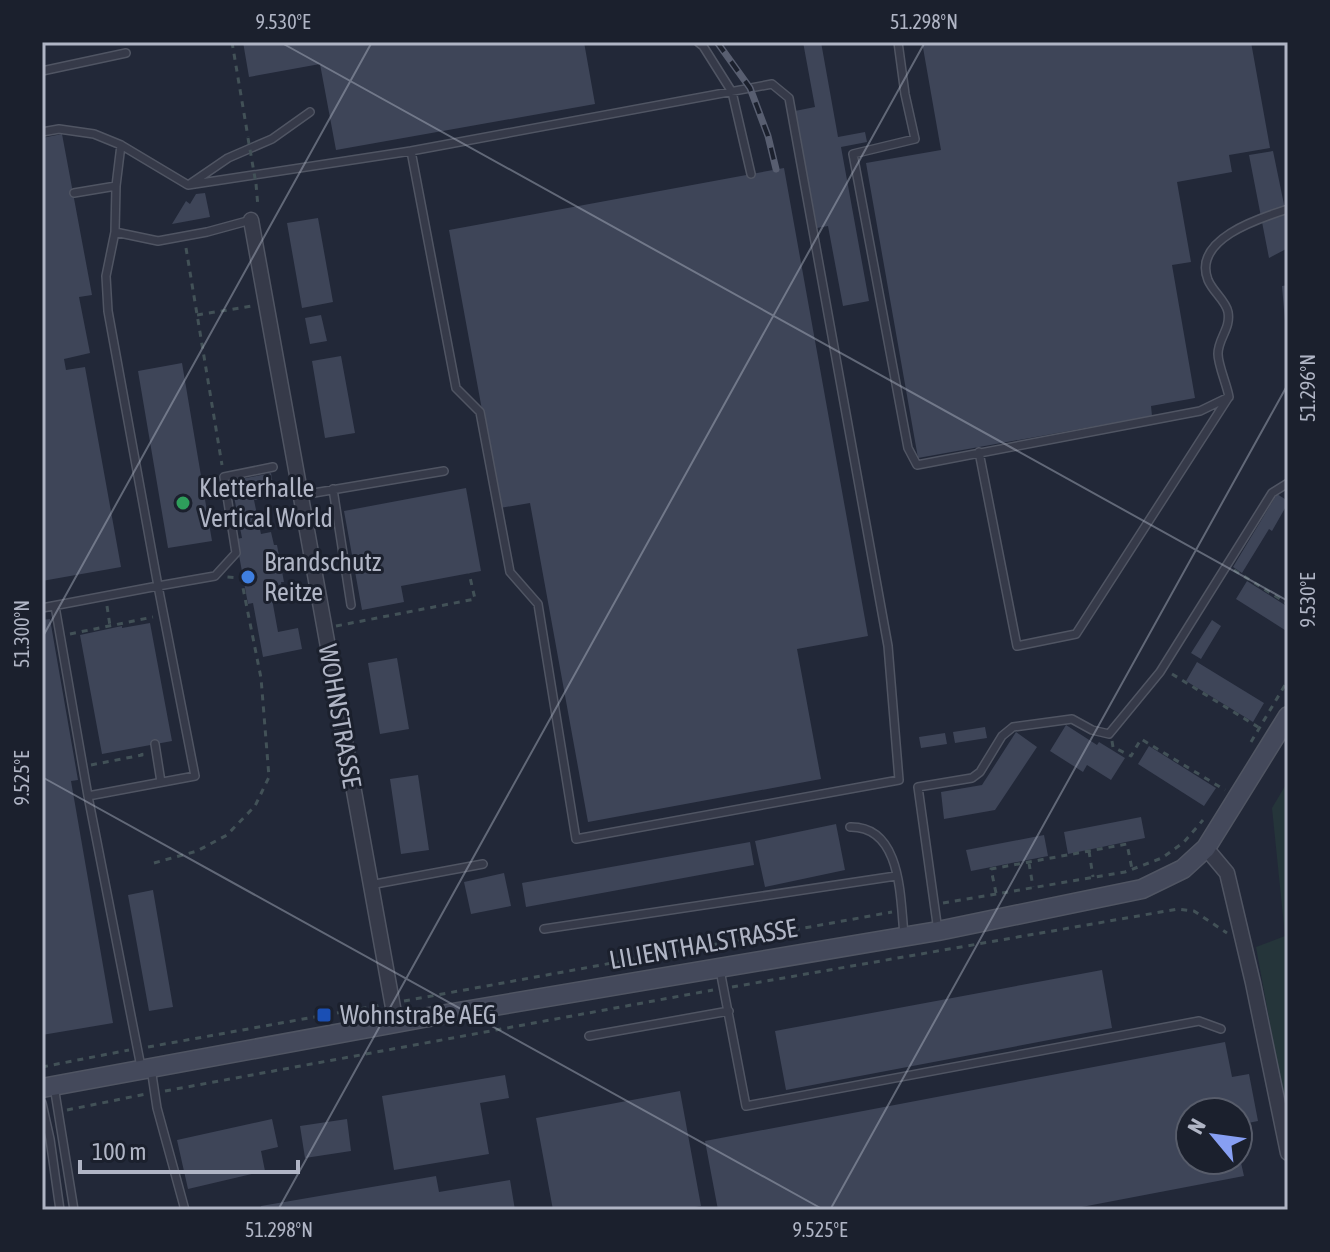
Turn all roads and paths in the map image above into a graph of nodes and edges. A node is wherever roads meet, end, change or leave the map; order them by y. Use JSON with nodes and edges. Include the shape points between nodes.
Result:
{"nodes":[{"id":1,"x":232,"y":42,"type":"edge"},
{"id":2,"x":698,"y":42,"type":"edge"},
{"id":3,"x":898,"y":42,"type":"edge"},
{"id":4,"x":126,"y":53,"type":"dead end"},
{"id":5,"x":42,"y":71,"type":"edge"},
{"id":6,"x":732,"y":92,"type":"junction"},
{"id":7,"x":310,"y":112,"type":"dead end"},
{"id":8,"x":42,"y":132,"type":"edge"},
{"id":9,"x":121,"y":145,"type":"junction"},
{"id":10,"x":411,"y":151,"type":"junction"},
{"id":11,"x":751,"y":174,"type":"dead end"},
{"id":12,"x":188,"y":185,"type":"junction"},
{"id":13,"x":116,"y":186,"type":"junction"},
{"id":14,"x":74,"y":193,"type":"dead end"},
{"id":15,"x":259,"y":202,"type":"dead end"},
{"id":16,"x":1288,"y":209,"type":"edge"},
{"id":17,"x":251,"y":220,"type":"joint"},
{"id":18,"x":115,"y":232,"type":"junction"},
{"id":19,"x":184,"y":237,"type":"junction"},
{"id":20,"x":253,"y":306,"type":"dead end"},
{"id":21,"x":197,"y":315,"type":"junction"},
{"id":22,"x":1229,"y":397,"type":"junction"},
{"id":23,"x":979,"y":452,"type":"junction"},
{"id":24,"x":273,"y":467,"type":"dead end"},
{"id":25,"x":444,"y":471,"type":"dead end"},
{"id":26,"x":224,"y":477,"type":"junction"},
{"id":27,"x":1288,"y":483,"type":"edge"},
{"id":28,"x":333,"y":489,"type":"junction"},
{"id":29,"x":302,"y":495,"type":"junction"},
{"id":30,"x":1227,"y":565,"type":"junction"},
{"id":31,"x":469,"y":573,"type":"dead end"},
{"id":32,"x":215,"y":576,"type":"junction"},
{"id":33,"x":158,"y":586,"type":"junction"},
{"id":34,"x":105,"y":596,"type":"junction"},
{"id":35,"x":1288,"y":604,"type":"edge"},
{"id":36,"x":351,"y":605,"type":"dead end"},
{"id":37,"x":55,"y":606,"type":"junction"},
{"id":38,"x":42,"y":608,"type":"edge"},
{"id":39,"x":163,"y":615,"type":"junction"},
{"id":40,"x":110,"y":626,"type":"junction"},
{"id":41,"x":324,"y":628,"type":"junction"},
{"id":42,"x":67,"y":634,"type":"dead end"},
{"id":43,"x":1162,"y":668,"type":"junction"},
{"id":44,"x":1288,"y":680,"type":"edge"},
{"id":45,"x":1288,"y":716,"type":"edge"},
{"id":46,"x":1260,"y":728,"type":"junction"},
{"id":47,"x":1109,"y":734,"type":"junction"},
{"id":48,"x":155,"y":744,"type":"dead end"},
{"id":49,"x":141,"y":748,"type":"dead end"},
{"id":50,"x":1245,"y":752,"type":"dead end"},
{"id":51,"x":83,"y":766,"type":"junction"},
{"id":52,"x":161,"y":782,"type":"junction"},
{"id":53,"x":1223,"y":789,"type":"dead end"},
{"id":54,"x":88,"y":796,"type":"junction"},
{"id":55,"x":1208,"y":812,"type":"dead end"},
{"id":56,"x":850,"y":827,"type":"dead end"},
{"id":57,"x":1206,"y":848,"type":"junction"},
{"id":58,"x":1089,"y":851,"type":"junction"},
{"id":59,"x":1029,"y":862,"type":"junction"},
{"id":60,"x":154,"y":863,"type":"dead end"},
{"id":61,"x":483,"y":864,"type":"dead end"},
{"id":62,"x":1132,"y":869,"type":"junction"},
{"id":63,"x":896,"y":876,"type":"junction"},
{"id":64,"x":1093,"y":877,"type":"junction"},
{"id":65,"x":370,"y":885,"type":"junction"},
{"id":66,"x":1033,"y":887,"type":"junction"},
{"id":67,"x":996,"y":893,"type":"junction"},
{"id":68,"x":934,"y":904,"type":"junction"},
{"id":69,"x":902,"y":910,"type":"junction"},
{"id":70,"x":544,"y":929,"type":"dead end"},
{"id":71,"x":938,"y":931,"type":"junction"},
{"id":72,"x":905,"y":937,"type":"junction"},
{"id":73,"x":1243,"y":944,"type":"junction"},
{"id":74,"x":720,"y":968,"type":"junction"},
{"id":75,"x":725,"y":988,"type":"junction"},
{"id":76,"x":391,"y":1003,"type":"junction"},
{"id":77,"x":729,"y":1011,"type":"junction"},
{"id":78,"x":396,"y":1024,"type":"junction"},
{"id":79,"x":1221,"y":1029,"type":"dead end"},
{"id":80,"x":589,"y":1036,"type":"dead end"},
{"id":81,"x":138,"y":1049,"type":"junction"},
{"id":82,"x":42,"y":1067,"type":"edge"},
{"id":83,"x":146,"y":1068,"type":"junction"},
{"id":84,"x":48,"y":1087,"type":"edge"},
{"id":85,"x":155,"y":1093,"type":"junction"},
{"id":86,"x":42,"y":1103,"type":"edge"},
{"id":87,"x":1283,"y":1109,"type":"edge"},
{"id":88,"x":58,"y":1111,"type":"junction"},
{"id":89,"x":1285,"y":1130,"type":"edge"},
{"id":90,"x":1288,"y":1153,"type":"edge"},
{"id":91,"x":60,"y":1210,"type":"edge"},
{"id":92,"x":74,"y":1210,"type":"edge"},
{"id":93,"x":185,"y":1210,"type":"edge"}],
"edges":[{"from":1,"to":15,"type":"path","bridge":true},
{"from":2,"to":6,"type":"lane"},
{"from":3,"to":23,"type":"lane","via":[[915,139],[853,154],[908,448],[917,465]]},
{"from":4,"to":5,"type":"lane"},
{"from":6,"to":10,"type":"lane"},
{"from":6,"to":10,"type":"lane","via":[[772,84],[789,98],[888,646],[899,780],[576,839],[538,604],[510,572],[480,412],[456,388]]},
{"from":6,"to":11,"type":"lane"},
{"from":7,"to":12,"type":"lane"},
{"from":8,"to":9,"type":"lane","via":[[94,134]]},
{"from":9,"to":12,"type":"lane"},
{"from":9,"to":13,"type":"lane"},
{"from":10,"to":12,"type":"lane"},
{"from":13,"to":14,"type":"lane"},
{"from":13,"to":18,"type":"lane"},
{"from":16,"to":22,"type":"lane","via":[[1243,224],[1212,250],[1205,266],[1228,309],[1218,356]]},
{"from":17,"to":19,"type":"lane"},
{"from":17,"to":29,"type":"street","name":"WOHNSTRASSE"},
{"from":18,"to":19,"type":"lane","via":[[158,241]]},
{"from":18,"to":33,"type":"lane","via":[[106,276],[108,311]]},
{"from":19,"to":21,"type":"path"},
{"from":20,"to":21,"type":"path"},
{"from":21,"to":26,"type":"path"},
{"from":22,"to":23,"type":"lane","via":[[1200,411]]},
{"from":22,"to":23,"type":"lane","via":[[1076,634],[1017,646]]},
{"from":24,"to":26,"type":"lane"},
{"from":25,"to":28,"type":"lane"},
{"from":26,"to":32,"type":"lane","via":[[236,553]]},
{"from":27,"to":30,"type":"lane","via":[[1272,493]]},
{"from":28,"to":29,"type":"lane"},
{"from":28,"to":36,"type":"lane"},
{"from":29,"to":41,"type":"street","name":"WOHNSTRASSE"},
{"from":30,"to":35,"type":"path"},
{"from":30,"to":43,"type":"lane"},
{"from":31,"to":41,"type":"path","via":[[475,599]]},
{"from":32,"to":33,"type":"lane"},
{"from":32,"to":60,"type":"path","via":[[241,578],[261,678],[269,777],[255,806],[227,835],[197,851]]},
{"from":33,"to":34,"type":"lane"},
{"from":33,"to":39,"type":"lane"},
{"from":34,"to":37,"type":"lane"},
{"from":34,"to":40,"type":"path"},
{"from":37,"to":38,"type":"lane"},
{"from":37,"to":51,"type":"lane"},
{"from":39,"to":40,"type":"path"},
{"from":39,"to":52,"type":"lane","via":[[195,776]]},
{"from":40,"to":42,"type":"path"},
{"from":41,"to":65,"type":"street","name":"WOHNSTRASSE"},
{"from":43,"to":46,"type":"path"},
{"from":43,"to":47,"type":"lane"},
{"from":44,"to":46,"type":"path"},
{"from":45,"to":57,"type":"main road","name":"LILIENTHALSTRASSE"},
{"from":46,"to":50,"type":"path"},
{"from":47,"to":53,"type":"path","via":[[1113,747],[1131,756],[1141,739]]},
{"from":47,"to":68,"type":"lane","via":[[1072,719],[1013,727],[972,778],[918,787]]},
{"from":48,"to":52,"type":"lane"},
{"from":49,"to":51,"type":"path","via":[[142,755]]},
{"from":51,"to":54,"type":"lane"},
{"from":52,"to":54,"type":"lane"},
{"from":54,"to":81,"type":"lane"},
{"from":55,"to":62,"type":"path","via":[[1184,842],[1162,858]]},
{"from":56,"to":63,"type":"lane","via":[[867,829],[882,839]]},
{"from":57,"to":71,"type":"main road","name":"LILIENTHALSTRASSE","via":[[1183,869],[1142,889]]},
{"from":57,"to":73,"type":"street","via":[[1227,873]]},
{"from":58,"to":59,"type":"path"},
{"from":58,"to":62,"type":"path","via":[[1127,844]]},
{"from":58,"to":64,"type":"path"},
{"from":59,"to":66,"type":"path"},
{"from":59,"to":67,"type":"path","via":[[991,869]]},
{"from":61,"to":65,"type":"lane"},
{"from":62,"to":64,"type":"path"},
{"from":63,"to":69,"type":"lane"},
{"from":63,"to":70,"type":"lane"},
{"from":64,"to":66,"type":"path"},
{"from":65,"to":76,"type":"street","name":"WOHNSTRASSE"},
{"from":66,"to":67,"type":"path"},
{"from":67,"to":68,"type":"path"},
{"from":68,"to":71,"type":"lane"},
{"from":69,"to":72,"type":"lane"},
{"from":69,"to":76,"type":"path"},
{"from":71,"to":72,"type":"main road","name":"LILIENTHALSTRASSE"},
{"from":72,"to":74,"type":"main road","name":"LILIENTHALSTRASSE"},
{"from":73,"to":75,"type":"path","via":[[1194,911],[1178,909]]},
{"from":73,"to":87,"type":"street"},
{"from":74,"to":75,"type":"lane"},
{"from":74,"to":78,"type":"main road","name":"LILIENTHALSTRASSE"},
{"from":75,"to":77,"type":"lane"},
{"from":75,"to":85,"type":"path"},
{"from":76,"to":78,"type":"street","name":"WOHNSTRASSE"},
{"from":76,"to":81,"type":"path"},
{"from":77,"to":79,"type":"lane","via":[[746,1106],[1199,1021]]},
{"from":77,"to":80,"type":"lane"},
{"from":78,"to":83,"type":"main road","name":"LILIENTHALSTRASSE"},
{"from":81,"to":82,"type":"path"},
{"from":81,"to":83,"type":"lane"},
{"from":83,"to":84,"type":"main road","name":"LILIENTHALSTRASSE"},
{"from":83,"to":85,"type":"lane"},
{"from":84,"to":88,"type":"lane"},
{"from":85,"to":88,"type":"path"},
{"from":85,"to":93,"type":"lane"},
{"from":86,"to":91,"type":"lane"},
{"from":87,"to":89,"type":"street"},
{"from":88,"to":92,"type":"lane"},
{"from":89,"to":90,"type":"street"}]}
